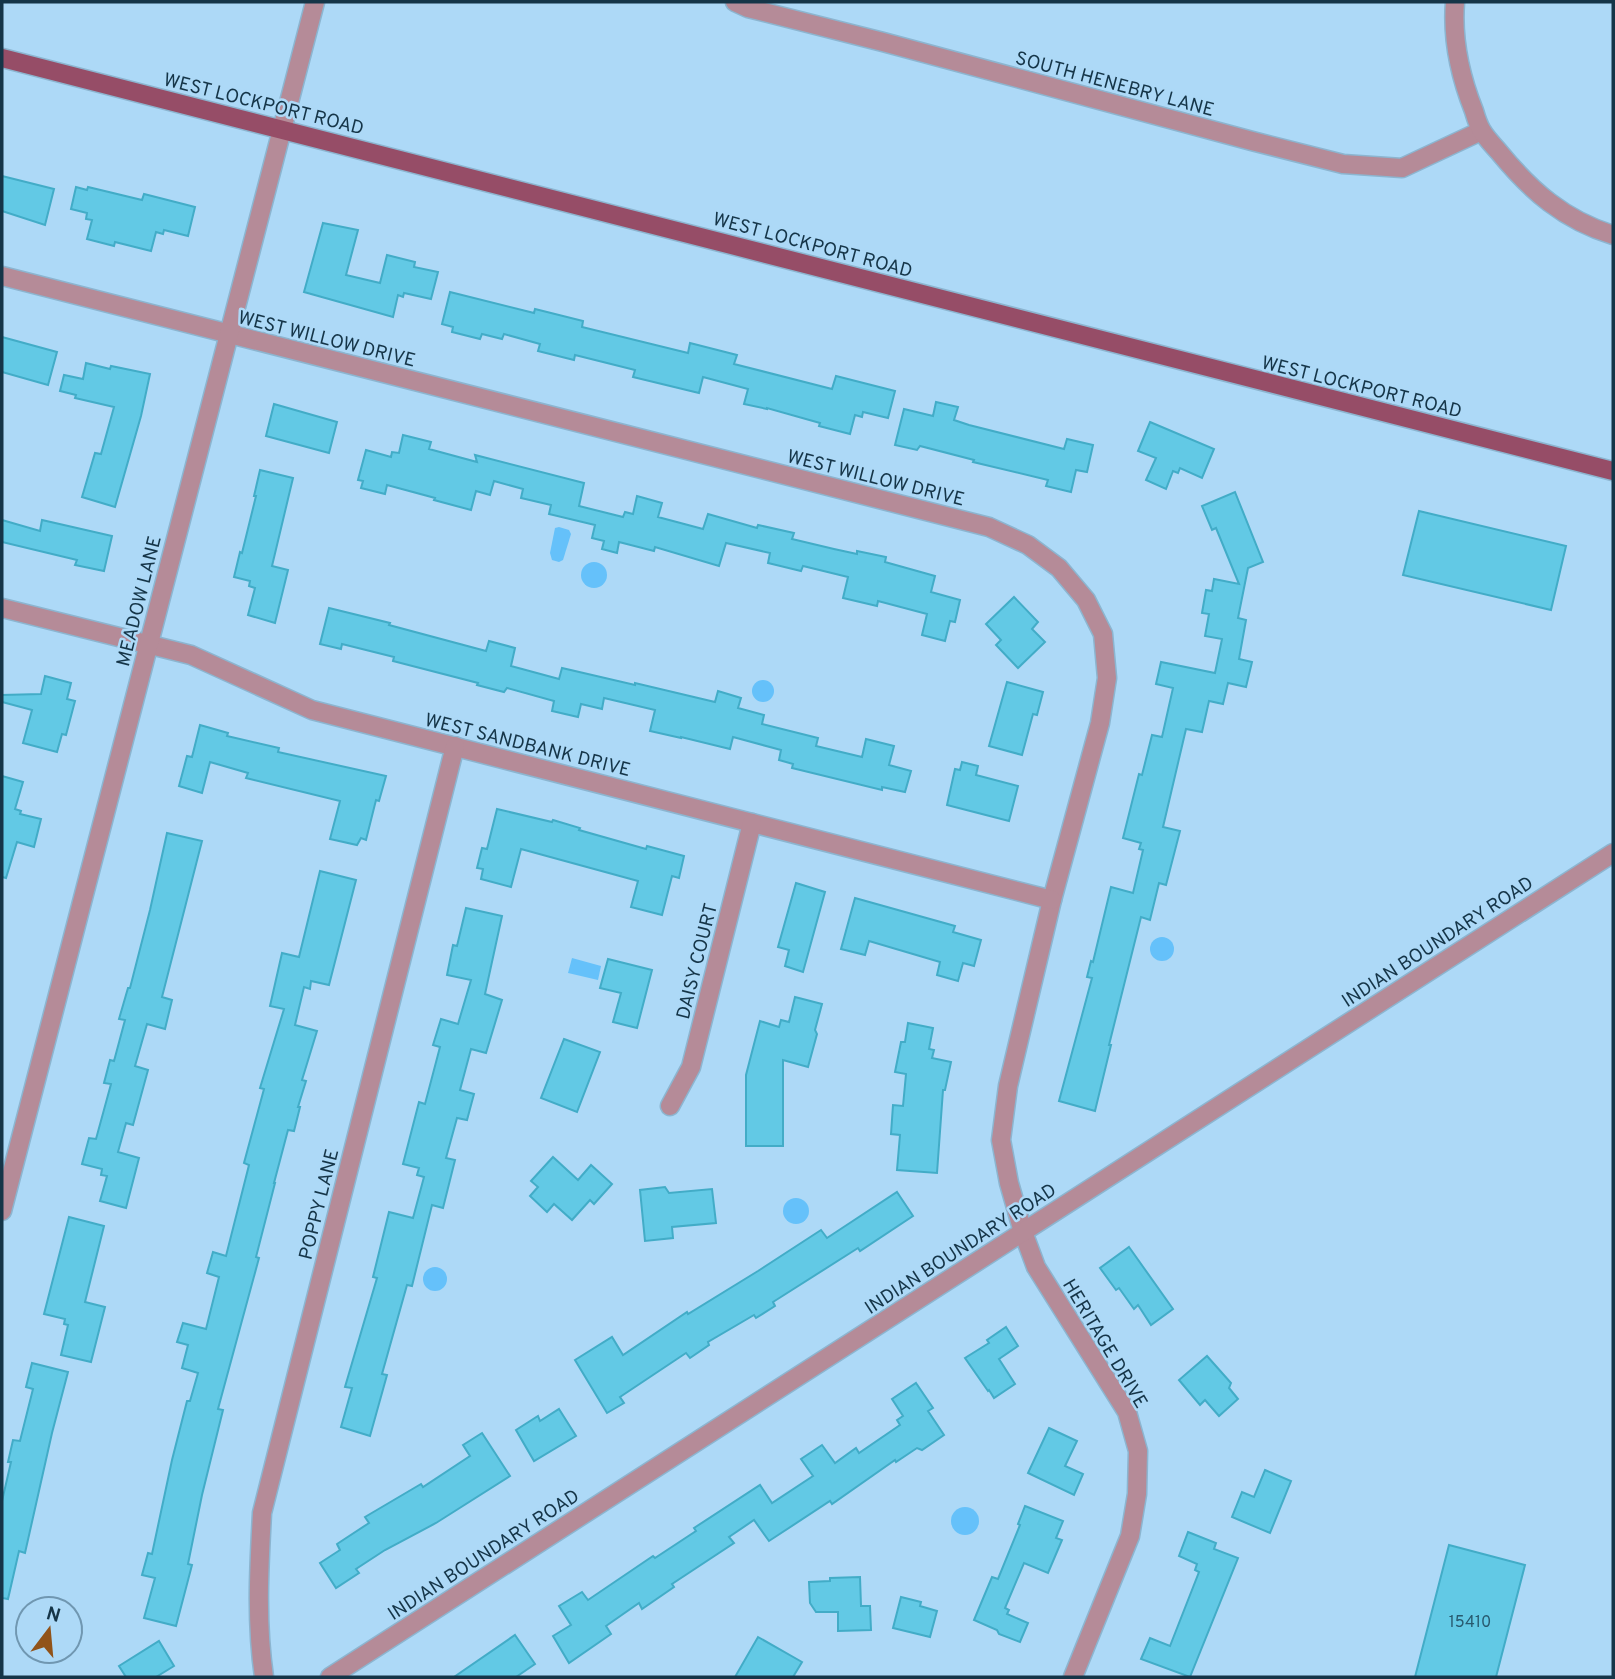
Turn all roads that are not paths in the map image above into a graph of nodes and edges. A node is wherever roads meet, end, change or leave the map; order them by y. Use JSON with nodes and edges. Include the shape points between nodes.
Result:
{"nodes":[{"id":1,"x":315,"y":2,"type":"edge"},
{"id":2,"x":735,"y":2,"type":"edge"},
{"id":3,"x":1455,"y":2,"type":"edge"},
{"id":4,"x":2,"y":58,"type":"edge"},
{"id":5,"x":281,"y":129,"type":"junction"},
{"id":6,"x":1481,"y":131,"type":"junction"},
{"id":7,"x":1613,"y":235,"type":"edge"},
{"id":8,"x":2,"y":276,"type":"edge"},
{"id":9,"x":228,"y":334,"type":"junction"},
{"id":10,"x":1613,"y":471,"type":"edge"},
{"id":11,"x":2,"y":608,"type":"edge"},
{"id":12,"x":149,"y":644,"type":"junction"},
{"id":13,"x":455,"y":746,"type":"junction"},
{"id":14,"x":752,"y":823,"type":"junction"},
{"id":15,"x":1613,"y":853,"type":"edge"},
{"id":16,"x":1052,"y":900,"type":"junction"},
{"id":17,"x":670,"y":1105,"type":"dead end"},
{"id":18,"x":2,"y":1211,"type":"edge"},
{"id":19,"x":1023,"y":1232,"type":"junction"},
{"id":20,"x":264,"y":1677,"type":"edge"},
{"id":21,"x":330,"y":1677,"type":"edge"},
{"id":22,"x":1073,"y":1677,"type":"edge"}],
"edges":[{"from":1,"to":5,"type":"street","name":"MEADOW LANE"},
{"from":2,"to":6,"type":"street","name":"SOUTH HENEBRY LANE","via":[[1343,164],[1402,168]]},
{"from":3,"to":6,"type":"street","via":[[1457,58]]},
{"from":4,"to":5,"type":"main road","name":"WEST LOCKPORT ROAD"},
{"from":5,"to":9,"type":"street","name":"MEADOW LANE"},
{"from":5,"to":10,"type":"main road","name":"WEST LOCKPORT ROAD"},
{"from":6,"to":7,"type":"street","via":[[1541,197]]},
{"from":8,"to":9,"type":"street","name":"WEST WILLOW DRIVE"},
{"from":9,"to":12,"type":"street","name":"MEADOW LANE"},
{"from":9,"to":16,"type":"street","name":"WEST WILLOW DRIVE","via":[[989,527],[1028,545],[1059,568],[1086,600],[1103,634],[1107,678],[1100,723]]},
{"from":11,"to":12,"type":"street","name":"WEST SANDBANK DRIVE"},
{"from":12,"to":13,"type":"street","name":"WEST SANDBANK DRIVE","via":[[191,655],[312,710]]},
{"from":12,"to":18,"type":"street","name":"MEADOW LANE"},
{"from":13,"to":14,"type":"street","name":"WEST SANDBANK DRIVE"},
{"from":13,"to":20,"type":"street","name":"POPPY LANE","via":[[262,1513],[258,1582]]},
{"from":14,"to":16,"type":"street","name":"WEST SANDBANK DRIVE"},
{"from":14,"to":17,"type":"street","name":"DAISY COURT","via":[[691,1067]]},
{"from":15,"to":19,"type":"street","name":"INDIAN BOUNDARY ROAD"},
{"from":16,"to":19,"type":"street","name":"WEST WILLOW DRIVE","via":[[1007,1086],[1001,1140]]},
{"from":19,"to":21,"type":"street","name":"INDIAN BOUNDARY ROAD"},
{"from":19,"to":22,"type":"street","name":"HERITAGE DRIVE","via":[[1037,1270],[1127,1412],[1138,1451],[1130,1536]]}]}
